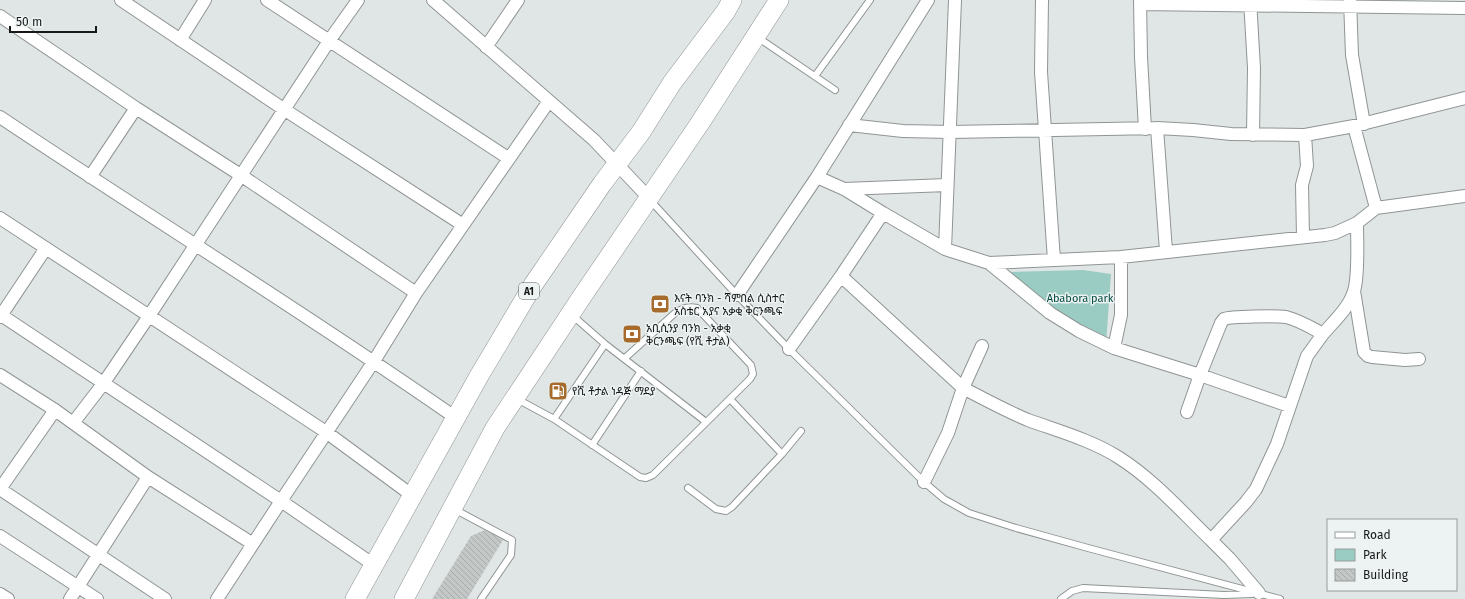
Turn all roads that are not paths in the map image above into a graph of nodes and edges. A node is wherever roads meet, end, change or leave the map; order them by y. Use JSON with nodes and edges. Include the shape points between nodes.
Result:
{"nodes":[{"id":1,"x":121,"y":0,"type":"edge"},
{"id":2,"x":205,"y":0,"type":"edge"},
{"id":3,"x":267,"y":0,"type":"edge"},
{"id":4,"x":358,"y":0,"type":"edge"},
{"id":5,"x":433,"y":0,"type":"edge"},
{"id":6,"x":518,"y":0,"type":"edge"},
{"id":7,"x":732,"y":0,"type":"edge"},
{"id":8,"x":779,"y":0,"type":"edge"},
{"id":9,"x":870,"y":0,"type":"edge"},
{"id":10,"x":928,"y":0,"type":"edge"},
{"id":11,"x":955,"y":0,"type":"edge"},
{"id":12,"x":1042,"y":0,"type":"edge"},
{"id":13,"x":1140,"y":2,"type":"edge"},
{"id":14,"x":1250,"y":2,"type":"edge"},
{"id":15,"x":1350,"y":3,"type":"edge"},
{"id":16,"x":1465,"y":8,"type":"edge"},
{"id":17,"x":0,"y":16,"type":"edge"},
{"id":18,"x":756,"y":37,"type":"junction"},
{"id":19,"x":180,"y":40,"type":"junction"},
{"id":20,"x":330,"y":40,"type":"junction"},
{"id":21,"x":486,"y":47,"type":"junction"},
{"id":22,"x":815,"y":76,"type":"junction"},
{"id":23,"x":835,"y":90,"type":"dead end"},
{"id":24,"x":1465,"y":98,"type":"edge"},
{"id":25,"x":549,"y":101,"type":"junction"},
{"id":26,"x":136,"y":108,"type":"junction"},
{"id":27,"x":285,"y":110,"type":"junction"},
{"id":28,"x":0,"y":117,"type":"edge"},
{"id":29,"x":849,"y":125,"type":"junction"},
{"id":30,"x":1359,"y":125,"type":"junction"},
{"id":31,"x":1151,"y":129,"type":"junction"},
{"id":32,"x":1044,"y":130,"type":"junction"},
{"id":33,"x":950,"y":132,"type":"junction"},
{"id":34,"x":1253,"y":135,"type":"junction"},
{"id":35,"x":1305,"y":135,"type":"junction"},
{"id":36,"x":508,"y":158,"type":"junction"},
{"id":37,"x":616,"y":163,"type":"junction"},
{"id":38,"x":242,"y":176,"type":"junction"},
{"id":39,"x":90,"y":177,"type":"junction"},
{"id":40,"x":817,"y":177,"type":"junction"},
{"id":41,"x":947,"y":185,"type":"junction"},
{"id":42,"x":844,"y":189,"type":"junction"},
{"id":43,"x":1465,"y":196,"type":"edge"},
{"id":44,"x":649,"y":198,"type":"junction"},
{"id":45,"x":1376,"y":208,"type":"junction"},
{"id":46,"x":883,"y":213,"type":"junction"},
{"id":47,"x":0,"y":218,"type":"edge"},
{"id":48,"x":1357,"y":223,"type":"junction"},
{"id":49,"x":463,"y":225,"type":"junction"},
{"id":50,"x":1303,"y":237,"type":"junction"},
{"id":51,"x":195,"y":245,"type":"junction"},
{"id":52,"x":46,"y":248,"type":"junction"},
{"id":53,"x":945,"y":249,"type":"junction"},
{"id":54,"x":1166,"y":251,"type":"junction"},
{"id":55,"x":1121,"y":257,"type":"junction"},
{"id":56,"x":1054,"y":260,"type":"junction"},
{"id":57,"x":989,"y":263,"type":"junction"},
{"id":58,"x":841,"y":276,"type":"junction"},
{"id":59,"x":1354,"y":292,"type":"junction"},
{"id":60,"x":416,"y":293,"type":"junction"},
{"id":61,"x":737,"y":294,"type":"junction"},
{"id":62,"x":570,"y":314,"type":"junction"},
{"id":63,"x":1,"y":316,"type":"edge"},
{"id":64,"x":149,"y":316,"type":"junction"},
{"id":65,"x":1323,"y":334,"type":"junction"},
{"id":66,"x":605,"y":344,"type":"junction"},
{"id":67,"x":982,"y":346,"type":"dead end"},
{"id":68,"x":1114,"y":348,"type":"junction"},
{"id":69,"x":789,"y":349,"type":"junction"},
{"id":70,"x":625,"y":358,"type":"junction"},
{"id":71,"x":1419,"y":359,"type":"dead end"},
{"id":72,"x":374,"y":361,"type":"junction"},
{"id":73,"x":641,"y":371,"type":"junction"},
{"id":74,"x":0,"y":375,"type":"edge"},
{"id":75,"x":1200,"y":375,"type":"junction"},
{"id":76,"x":103,"y":384,"type":"junction"},
{"id":77,"x":963,"y":388,"type":"junction"},
{"id":78,"x":515,"y":397,"type":"junction"},
{"id":79,"x":730,"y":399,"type":"junction"},
{"id":80,"x":1289,"y":406,"type":"junction"},
{"id":81,"x":55,"y":410,"type":"junction"},
{"id":82,"x":1187,"y":412,"type":"dead end"},
{"id":83,"x":456,"y":418,"type":"junction"},
{"id":84,"x":554,"y":419,"type":"junction"},
{"id":85,"x":706,"y":422,"type":"junction"},
{"id":86,"x":73,"y":423,"type":"junction"},
{"id":87,"x":801,"y":431,"type":"dead end"},
{"id":88,"x":326,"y":432,"type":"junction"},
{"id":89,"x":592,"y":445,"type":"junction"},
{"id":90,"x":782,"y":454,"type":"junction"},
{"id":91,"x":148,"y":477,"type":"junction"},
{"id":92,"x":924,"y":482,"type":"junction"},
{"id":93,"x":688,"y":488,"type":"dead end"},
{"id":94,"x":413,"y":496,"type":"junction"},
{"id":95,"x":281,"y":501,"type":"junction"},
{"id":96,"x":453,"y":508,"type":"junction"},
{"id":97,"x":0,"y":536,"type":"edge"},
{"id":98,"x":1211,"y":540,"type":"junction"},
{"id":99,"x":253,"y":544,"type":"junction"},
{"id":100,"x":98,"y":555,"type":"junction"},
{"id":101,"x":374,"y":565,"type":"junction"},
{"id":102,"x":77,"y":586,"type":"junction"},
{"id":103,"x":1259,"y":593,"type":"junction"},
{"id":104,"x":0,"y":594,"type":"edge"},
{"id":105,"x":8,"y":599,"type":"edge"},
{"id":106,"x":70,"y":599,"type":"edge"},
{"id":107,"x":97,"y":599,"type":"edge"},
{"id":108,"x":165,"y":599,"type":"edge"},
{"id":109,"x":216,"y":599,"type":"edge"},
{"id":110,"x":355,"y":599,"type":"edge"},
{"id":111,"x":404,"y":599,"type":"edge"},
{"id":112,"x":481,"y":599,"type":"edge"},
{"id":113,"x":1061,"y":599,"type":"edge"},
{"id":114,"x":1280,"y":599,"type":"edge"}],
"edges":[{"from":1,"to":19,"type":"street"},
{"from":2,"to":19,"type":"street"},
{"from":3,"to":20,"type":"street"},
{"from":4,"to":20,"type":"street"},
{"from":5,"to":21,"type":"street"},
{"from":6,"to":21,"type":"street"},
{"from":7,"to":37,"type":"main road","number":"A1","via":[[672,83],[641,132]]},
{"from":8,"to":18,"type":"main road"},
{"from":9,"to":22,"type":"lane"},
{"from":10,"to":29,"type":"street"},
{"from":11,"to":33,"type":"street"},
{"from":12,"to":32,"type":"street","via":[[1041,72]]},
{"from":13,"to":14,"type":"street"},
{"from":13,"to":31,"type":"street","via":[[1141,57]]},
{"from":14,"to":15,"type":"street"},
{"from":14,"to":34,"type":"street","via":[[1254,68]]},
{"from":15,"to":16,"type":"street"},
{"from":15,"to":30,"type":"street"},
{"from":17,"to":26,"type":"street"},
{"from":18,"to":22,"type":"lane"},
{"from":18,"to":44,"type":"main road"},
{"from":19,"to":27,"type":"street"},
{"from":20,"to":27,"type":"street"},
{"from":20,"to":36,"type":"street"},
{"from":21,"to":25,"type":"street"},
{"from":22,"to":23,"type":"lane"},
{"from":24,"to":30,"type":"street"},
{"from":25,"to":36,"type":"street"},
{"from":25,"to":37,"type":"street"},
{"from":26,"to":38,"type":"street"},
{"from":26,"to":39,"type":"street"},
{"from":27,"to":38,"type":"street"},
{"from":27,"to":49,"type":"street"},
{"from":28,"to":39,"type":"street"},
{"from":29,"to":33,"type":"street","via":[[903,131]]},
{"from":29,"to":40,"type":"street"},
{"from":30,"to":35,"type":"street"},
{"from":30,"to":45,"type":"street"},
{"from":31,"to":32,"type":"street"},
{"from":31,"to":34,"type":"street"},
{"from":31,"to":54,"type":"street"},
{"from":32,"to":33,"type":"street"},
{"from":32,"to":56,"type":"street"},
{"from":33,"to":41,"type":"street"},
{"from":34,"to":35,"type":"street"},
{"from":35,"to":50,"type":"street","via":[[1307,166],[1302,185]]},
{"from":36,"to":49,"type":"street"},
{"from":37,"to":44,"type":"street"},
{"from":37,"to":83,"type":"main road","number":"A1","via":[[533,285]]},
{"from":38,"to":51,"type":"street"},
{"from":38,"to":60,"type":"street"},
{"from":39,"to":51,"type":"street"},
{"from":40,"to":42,"type":"street"},
{"from":40,"to":61,"type":"street"},
{"from":41,"to":42,"type":"street"},
{"from":41,"to":53,"type":"street"},
{"from":42,"to":46,"type":"street"},
{"from":43,"to":45,"type":"street"},
{"from":44,"to":61,"type":"lane"},
{"from":44,"to":62,"type":"main road"},
{"from":45,"to":48,"type":"street"},
{"from":46,"to":53,"type":"street"},
{"from":46,"to":58,"type":"street"},
{"from":47,"to":52,"type":"street"},
{"from":48,"to":50,"type":"street","via":[[1335,233]]},
{"from":48,"to":59,"type":"street"},
{"from":49,"to":60,"type":"street"},
{"from":50,"to":54,"type":"street"},
{"from":51,"to":64,"type":"street"},
{"from":51,"to":72,"type":"street"},
{"from":52,"to":63,"type":"street"},
{"from":52,"to":64,"type":"street"},
{"from":53,"to":57,"type":"street"},
{"from":54,"to":55,"type":"street"},
{"from":55,"to":56,"type":"street"},
{"from":55,"to":68,"type":"street","via":[[1121,315]]},
{"from":56,"to":57,"type":"street"},
{"from":57,"to":68,"type":"street","via":[[1050,313]]},
{"from":58,"to":69,"type":"street"},
{"from":58,"to":77,"type":"street"},
{"from":59,"to":65,"type":"street","via":[[1348,304]]},
{"from":59,"to":71,"type":"street","via":[[1364,352],[1372,357]]},
{"from":60,"to":72,"type":"street"},
{"from":61,"to":69,"type":"lane"},
{"from":62,"to":66,"type":"lane"},
{"from":62,"to":78,"type":"main road"},
{"from":63,"to":76,"type":"street"},
{"from":64,"to":76,"type":"street"},
{"from":64,"to":88,"type":"street"},
{"from":65,"to":75,"type":"street","via":[[1286,317],[1228,317],[1221,323]]},
{"from":65,"to":80,"type":"street","via":[[1306,356]]},
{"from":66,"to":70,"type":"lane"},
{"from":66,"to":84,"type":"lane"},
{"from":67,"to":77,"type":"street"},
{"from":68,"to":75,"type":"street"},
{"from":69,"to":92,"type":"lane"},
{"from":70,"to":73,"type":"lane"},
{"from":70,"to":79,"type":"lane","via":[[675,312],[690,306],[697,308],[751,366],[753,374],[750,379]]},
{"from":72,"to":83,"type":"street"},
{"from":72,"to":88,"type":"street"},
{"from":73,"to":85,"type":"lane"},
{"from":73,"to":89,"type":"lane"},
{"from":74,"to":81,"type":"street"},
{"from":75,"to":80,"type":"street"},
{"from":75,"to":82,"type":"street"},
{"from":76,"to":86,"type":"street"},
{"from":76,"to":95,"type":"street"},
{"from":77,"to":92,"type":"street","via":[[948,434]]},
{"from":77,"to":98,"type":"street","via":[[1026,419],[1118,456],[1146,477]]},
{"from":78,"to":84,"type":"lane"},
{"from":78,"to":96,"type":"main road","via":[[495,428]]},
{"from":79,"to":85,"type":"lane"},
{"from":79,"to":90,"type":"lane"},
{"from":80,"to":98,"type":"street","via":[[1277,444],[1256,489]]},
{"from":81,"to":86,"type":"street"},
{"from":81,"to":100,"type":"street","via":[[0,489]]},
{"from":83,"to":94,"type":"main road","number":"A1"},
{"from":84,"to":89,"type":"lane"},
{"from":85,"to":89,"type":"lane","via":[[653,475],[646,478],[640,477]]},
{"from":86,"to":91,"type":"street"},
{"from":87,"to":90,"type":"lane"},
{"from":88,"to":94,"type":"street"},
{"from":88,"to":95,"type":"street"},
{"from":90,"to":93,"type":"lane","via":[[726,511],[716,509]]},
{"from":91,"to":99,"type":"street"},
{"from":91,"to":100,"type":"street"},
{"from":92,"to":103,"type":"lane","via":[[944,499],[969,513],[1088,548]]},
{"from":94,"to":101,"type":"main road","number":"A1"},
{"from":95,"to":99,"type":"street"},
{"from":95,"to":101,"type":"street"},
{"from":96,"to":111,"type":"main road"},
{"from":96,"to":112,"type":"lane","via":[[512,540],[511,555]]},
{"from":97,"to":102,"type":"street"},
{"from":98,"to":103,"type":"street"},
{"from":99,"to":109,"type":"street"},
{"from":100,"to":102,"type":"street"},
{"from":100,"to":108,"type":"street"},
{"from":101,"to":110,"type":"main road","number":"A1"},
{"from":102,"to":106,"type":"street"},
{"from":102,"to":107,"type":"street"},
{"from":103,"to":113,"type":"lane","via":[[1224,595],[1083,588],[1072,591]]},
{"from":103,"to":114,"type":"lane"},
{"from":104,"to":105,"type":"street"}]}
